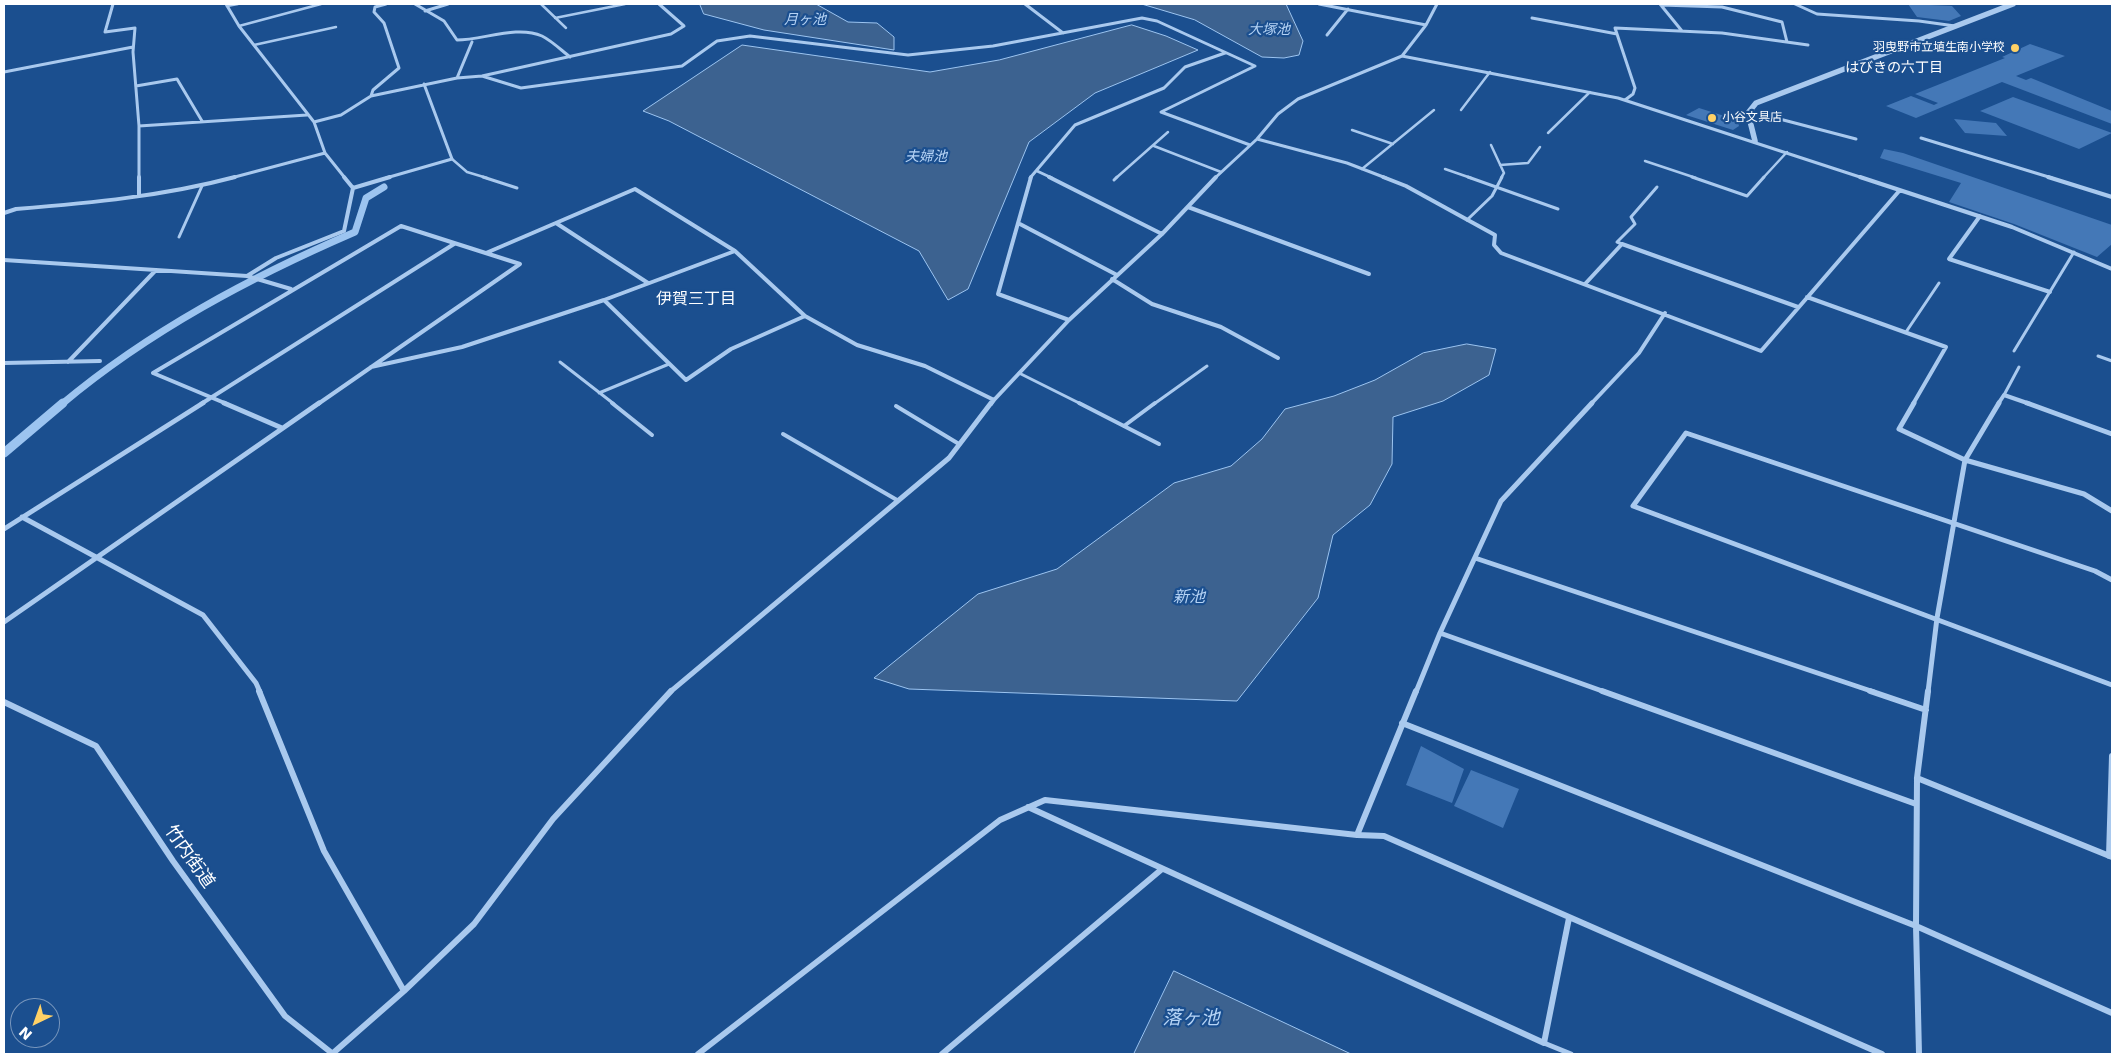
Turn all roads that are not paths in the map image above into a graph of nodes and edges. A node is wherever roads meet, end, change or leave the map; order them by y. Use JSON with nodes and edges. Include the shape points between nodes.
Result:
{"nodes":[{"id":1,"x":112,"y":4,"type":"edge"},
{"id":2,"x":238,"y":4,"type":"edge"},
{"id":3,"x":321,"y":4,"type":"edge"},
{"id":4,"x":386,"y":4,"type":"edge"},
{"id":5,"x":414,"y":4,"type":"edge"},
{"id":6,"x":448,"y":4,"type":"edge"},
{"id":7,"x":541,"y":4,"type":"edge"},
{"id":8,"x":625,"y":4,"type":"edge"},
{"id":9,"x":659,"y":4,"type":"edge"},
{"id":10,"x":1025,"y":4,"type":"edge"},
{"id":11,"x":1319,"y":4,"type":"edge"},
{"id":12,"x":1437,"y":4,"type":"edge"},
{"id":13,"x":1661,"y":4,"type":"edge"},
{"id":14,"x":1795,"y":4,"type":"edge"},
{"id":15,"x":2013,"y":4,"type":"edge"},
{"id":16,"x":227,"y":5,"type":"edge"},
{"id":17,"x":425,"y":10,"type":"junction"},
{"id":18,"x":1348,"y":10,"type":"junction"},
{"id":19,"x":555,"y":18,"type":"junction"},
{"id":20,"x":1532,"y":18,"type":"dead end"},
{"id":21,"x":1426,"y":25,"type":"junction"},
{"id":22,"x":239,"y":26,"type":"junction"},
{"id":23,"x":1955,"y":26,"type":"junction"},
{"id":24,"x":336,"y":27,"type":"dead end"},
{"id":25,"x":566,"y":28,"type":"dead end"},
{"id":26,"x":1682,"y":31,"type":"junction"},
{"id":27,"x":1063,"y":33,"type":"junction"},
{"id":28,"x":1617,"y":34,"type":"junction"},
{"id":29,"x":1327,"y":35,"type":"dead end"},
{"id":30,"x":472,"y":42,"type":"junction"},
{"id":31,"x":1787,"y":42,"type":"junction"},
{"id":32,"x":1808,"y":45,"type":"dead end"},
{"id":33,"x":134,"y":46,"type":"junction"},
{"id":34,"x":254,"y":46,"type":"junction"},
{"id":35,"x":1225,"y":53,"type":"junction"},
{"id":36,"x":1402,"y":56,"type":"junction"},
{"id":37,"x":570,"y":57,"type":"junction"},
{"id":38,"x":4,"y":72,"type":"edge"},
{"id":39,"x":1490,"y":72,"type":"junction"},
{"id":40,"x":482,"y":76,"type":"junction"},
{"id":41,"x":457,"y":78,"type":"junction"},
{"id":42,"x":424,"y":84,"type":"junction"},
{"id":43,"x":136,"y":86,"type":"junction"},
{"id":44,"x":1590,"y":92,"type":"junction"},
{"id":45,"x":371,"y":96,"type":"junction"},
{"id":46,"x":1625,"y":100,"type":"junction"},
{"id":47,"x":1434,"y":110,"type":"dead end"},
{"id":48,"x":1461,"y":110,"type":"dead end"},
{"id":49,"x":1749,"y":111,"type":"junction"},
{"id":50,"x":307,"y":114,"type":"junction"},
{"id":51,"x":202,"y":122,"type":"junction"},
{"id":52,"x":314,"y":122,"type":"junction"},
{"id":53,"x":139,"y":126,"type":"junction"},
{"id":54,"x":1352,"y":130,"type":"dead end"},
{"id":55,"x":1168,"y":132,"type":"dead end"},
{"id":56,"x":1548,"y":133,"type":"dead end"},
{"id":57,"x":1921,"y":138,"type":"dead end"},
{"id":58,"x":1257,"y":139,"type":"junction"},
{"id":59,"x":1856,"y":139,"type":"dead end"},
{"id":60,"x":1754,"y":140,"type":"junction"},
{"id":61,"x":1393,"y":144,"type":"junction"},
{"id":62,"x":1250,"y":145,"type":"junction"},
{"id":63,"x":1154,"y":146,"type":"junction"},
{"id":64,"x":1491,"y":146,"type":"dead end"},
{"id":65,"x":1540,"y":147,"type":"dead end"},
{"id":66,"x":1787,"y":152,"type":"junction"},
{"id":67,"x":325,"y":154,"type":"junction"},
{"id":68,"x":452,"y":159,"type":"junction"},
{"id":69,"x":1645,"y":161,"type":"dead end"},
{"id":70,"x":1500,"y":165,"type":"junction"},
{"id":71,"x":1362,"y":169,"type":"junction"},
{"id":72,"x":1445,"y":169,"type":"dead end"},
{"id":73,"x":1037,"y":170,"type":"junction"},
{"id":74,"x":1222,"y":172,"type":"junction"},
{"id":75,"x":1114,"y":180,"type":"dead end"},
{"id":76,"x":202,"y":186,"type":"junction"},
{"id":77,"x":353,"y":188,"type":"junction"},
{"id":78,"x":517,"y":188,"type":"dead end"},
{"id":79,"x":1498,"y":188,"type":"junction"},
{"id":80,"x":1657,"y":188,"type":"dead end"},
{"id":81,"x":1900,"y":190,"type":"junction"},
{"id":82,"x":139,"y":196,"type":"junction"},
{"id":83,"x":2112,"y":197,"type":"edge"},
{"id":84,"x":1188,"y":207,"type":"junction"},
{"id":85,"x":1558,"y":209,"type":"dead end"},
{"id":86,"x":4,"y":213,"type":"edge"},
{"id":87,"x":1980,"y":216,"type":"junction"},
{"id":88,"x":1467,"y":220,"type":"junction"},
{"id":89,"x":556,"y":223,"type":"junction"},
{"id":90,"x":1018,"y":223,"type":"junction"},
{"id":91,"x":1162,"y":234,"type":"junction"},
{"id":92,"x":179,"y":237,"type":"dead end"},
{"id":93,"x":454,"y":244,"type":"junction"},
{"id":94,"x":1622,"y":244,"type":"junction"},
{"id":95,"x":735,"y":251,"type":"junction"},
{"id":96,"x":2074,"y":252,"type":"junction"},
{"id":97,"x":486,"y":254,"type":"junction"},
{"id":98,"x":4,"y":260,"type":"edge"},
{"id":99,"x":2111,"y":267,"type":"edge"},
{"id":100,"x":156,"y":270,"type":"junction"},
{"id":101,"x":1369,"y":274,"type":"dead end"},
{"id":102,"x":1117,"y":275,"type":"junction"},
{"id":103,"x":247,"y":276,"type":"junction"},
{"id":104,"x":1112,"y":279,"type":"junction"},
{"id":105,"x":648,"y":283,"type":"junction"},
{"id":106,"x":1939,"y":283,"type":"dead end"},
{"id":107,"x":1585,"y":284,"type":"junction"},
{"id":108,"x":291,"y":289,"type":"junction"},
{"id":109,"x":2050,"y":292,"type":"junction"},
{"id":110,"x":1807,"y":297,"type":"junction"},
{"id":111,"x":604,"y":300,"type":"junction"},
{"id":112,"x":1798,"y":307,"type":"junction"},
{"id":113,"x":1665,"y":314,"type":"junction"},
{"id":114,"x":805,"y":316,"type":"junction"},
{"id":115,"x":1069,"y":320,"type":"junction"},
{"id":116,"x":1906,"y":332,"type":"junction"},
{"id":117,"x":2014,"y":351,"type":"dead end"},
{"id":118,"x":2098,"y":356,"type":"dead end"},
{"id":119,"x":1278,"y":358,"type":"dead end"},
{"id":120,"x":2112,"y":361,"type":"edge"},
{"id":121,"x":68,"y":362,"type":"junction"},
{"id":122,"x":100,"y":362,"type":"dead end"},
{"id":123,"x":560,"y":362,"type":"dead end"},
{"id":124,"x":4,"y":363,"type":"edge"},
{"id":125,"x":669,"y":364,"type":"junction"},
{"id":126,"x":1208,"y":366,"type":"dead end"},
{"id":127,"x":371,"y":367,"type":"junction"},
{"id":128,"x":2019,"y":367,"type":"dead end"},
{"id":129,"x":1019,"y":373,"type":"junction"},
{"id":130,"x":599,"y":393,"type":"junction"},
{"id":131,"x":2004,"y":396,"type":"junction"},
{"id":132,"x":209,"y":398,"type":"junction"},
{"id":133,"x":994,"y":400,"type":"junction"},
{"id":134,"x":896,"y":406,"type":"dead end"},
{"id":135,"x":1124,"y":426,"type":"junction"},
{"id":136,"x":282,"y":428,"type":"junction"},
{"id":137,"x":783,"y":434,"type":"dead end"},
{"id":138,"x":2112,"y":434,"type":"edge"},
{"id":139,"x":652,"y":435,"type":"dead end"},
{"id":140,"x":959,"y":444,"type":"junction"},
{"id":141,"x":1159,"y":444,"type":"dead end"},
{"id":142,"x":1965,"y":460,"type":"junction"},
{"id":143,"x":897,"y":500,"type":"junction"},
{"id":144,"x":2112,"y":511,"type":"edge"},
{"id":145,"x":22,"y":517,"type":"junction"},
{"id":146,"x":1952,"y":522,"type":"junction"},
{"id":147,"x":4,"y":529,"type":"edge"},
{"id":148,"x":94,"y":558,"type":"junction"},
{"id":149,"x":1476,"y":558,"type":"junction"},
{"id":150,"x":2112,"y":580,"type":"edge"},
{"id":151,"x":1937,"y":618,"type":"junction"},
{"id":152,"x":4,"y":622,"type":"edge"},
{"id":153,"x":1440,"y":633,"type":"junction"},
{"id":154,"x":2112,"y":685,"type":"edge"},
{"id":155,"x":4,"y":702,"type":"edge"},
{"id":156,"x":1926,"y":710,"type":"junction"},
{"id":157,"x":1402,"y":722,"type":"junction"},
{"id":158,"x":2112,"y":756,"type":"edge"},
{"id":159,"x":1918,"y":778,"type":"junction"},
{"id":160,"x":1916,"y":804,"type":"junction"},
{"id":161,"x":1028,"y":808,"type":"junction"},
{"id":162,"x":1357,"y":835,"type":"junction"},
{"id":163,"x":2111,"y":856,"type":"edge"},
{"id":164,"x":1162,"y":869,"type":"junction"},
{"id":165,"x":1569,"y":918,"type":"junction"},
{"id":166,"x":1916,"y":926,"type":"junction"},
{"id":167,"x":404,"y":991,"type":"junction"},
{"id":168,"x":2112,"y":1013,"type":"edge"},
{"id":169,"x":1544,"y":1043,"type":"junction"},
{"id":170,"x":332,"y":1054,"type":"edge"},
{"id":171,"x":698,"y":1054,"type":"edge"},
{"id":172,"x":942,"y":1054,"type":"edge"},
{"id":173,"x":1571,"y":1054,"type":"edge"},
{"id":174,"x":1882,"y":1054,"type":"edge"},
{"id":175,"x":1919,"y":1054,"type":"edge"}],
"edges":[{"from":1,"to":33,"type":"street","via":[[105,32],[135,28]]},
{"from":2,"to":16,"type":"lane"},
{"from":3,"to":22,"type":"lane"},
{"from":4,"to":45,"type":"street","via":[[374,7],[374,12],[384,23],[399,68],[373,90]]},
{"from":5,"to":17,"type":"street"},
{"from":6,"to":17,"type":"street"},
{"from":7,"to":19,"type":"lane"},
{"from":8,"to":19,"type":"lane"},
{"from":9,"to":37,"type":"street","via":[[684,26],[671,34]]},
{"from":10,"to":27,"type":"street"},
{"from":11,"to":18,"type":"street"},
{"from":12,"to":21,"type":"street"},
{"from":13,"to":26,"type":"street"},
{"from":13,"to":31,"type":"street","via":[[1722,8],[1782,22]]},
{"from":14,"to":23,"type":"street","via":[[1817,14]]},
{"from":15,"to":23,"type":"street"},
{"from":16,"to":22,"type":"street"},
{"from":17,"to":30,"type":"street","via":[[444,21],[457,40]]},
{"from":18,"to":21,"type":"street"},
{"from":18,"to":29,"type":"street"},
{"from":19,"to":25,"type":"lane"},
{"from":20,"to":28,"type":"street"},
{"from":21,"to":36,"type":"street"},
{"from":22,"to":34,"type":"street"},
{"from":23,"to":49,"type":"street","via":[[1772,95],[1756,102]]},
{"from":24,"to":34,"type":"lane"},
{"from":26,"to":28,"type":"street","via":[[1615,28]]},
{"from":26,"to":31,"type":"street"},
{"from":27,"to":35,"type":"street","via":[[1142,18],[1157,21]]},
{"from":27,"to":40,"type":"street","via":[[993,46],[908,55],[750,36],[717,42],[682,66],[521,88]]},
{"from":28,"to":46,"type":"street","via":[[1635,88]]},
{"from":30,"to":37,"type":"street","via":[[521,32],[541,35]]},
{"from":30,"to":41,"type":"street"},
{"from":31,"to":32,"type":"street"},
{"from":33,"to":38,"type":"street"},
{"from":33,"to":43,"type":"street"},
{"from":34,"to":50,"type":"street"},
{"from":35,"to":62,"type":"street","via":[[1254,66],[1161,112]]},
{"from":35,"to":73,"type":"street","via":[[1185,67],[1164,88],[1075,126]]},
{"from":36,"to":39,"type":"street"},
{"from":36,"to":58,"type":"street","via":[[1298,98],[1278,114]]},
{"from":37,"to":40,"type":"street"},
{"from":39,"to":44,"type":"street"},
{"from":39,"to":48,"type":"lane"},
{"from":40,"to":41,"type":"street"},
{"from":41,"to":42,"type":"street"},
{"from":42,"to":45,"type":"street"},
{"from":42,"to":68,"type":"street"},
{"from":43,"to":51,"type":"street","via":[[178,79]]},
{"from":43,"to":53,"type":"street"},
{"from":44,"to":46,"type":"street"},
{"from":44,"to":56,"type":"lane"},
{"from":45,"to":52,"type":"street","via":[[341,115]]},
{"from":46,"to":60,"type":"street"},
{"from":47,"to":61,"type":"lane"},
{"from":49,"to":59,"type":"street"},
{"from":49,"to":60,"type":"street"},
{"from":50,"to":51,"type":"street"},
{"from":50,"to":52,"type":"street"},
{"from":51,"to":53,"type":"street"},
{"from":52,"to":67,"type":"street"},
{"from":53,"to":82,"type":"street"},
{"from":54,"to":61,"type":"lane"},
{"from":55,"to":63,"type":"lane"},
{"from":57,"to":83,"type":"street"},
{"from":58,"to":62,"type":"street"},
{"from":58,"to":71,"type":"street"},
{"from":60,"to":66,"type":"street"},
{"from":61,"to":71,"type":"lane"},
{"from":62,"to":74,"type":"street"},
{"from":63,"to":74,"type":"lane"},
{"from":63,"to":75,"type":"lane"},
{"from":64,"to":70,"type":"lane"},
{"from":65,"to":70,"type":"lane","via":[[1528,163]]},
{"from":66,"to":69,"type":"lane","via":[[1747,196]]},
{"from":66,"to":81,"type":"street"},
{"from":67,"to":76,"type":"street"},
{"from":67,"to":77,"type":"street"},
{"from":68,"to":77,"type":"street"},
{"from":68,"to":78,"type":"lane","via":[[467,172]]},
{"from":70,"to":79,"type":"lane","via":[[1504,173]]},
{"from":71,"to":88,"type":"street","via":[[1406,186]]},
{"from":72,"to":79,"type":"lane"},
{"from":73,"to":90,"type":"street","via":[[1029,179]]},
{"from":73,"to":91,"type":"street"},
{"from":74,"to":84,"type":"street"},
{"from":76,"to":82,"type":"street"},
{"from":76,"to":92,"type":"lane"},
{"from":77,"to":103,"type":"street","via":[[344,231],[276,258]]},
{"from":79,"to":85,"type":"lane"},
{"from":79,"to":88,"type":"lane"},
{"from":80,"to":94,"type":"lane","via":[[1630,216],[1635,224],[1617,242]]},
{"from":81,"to":87,"type":"street"},
{"from":81,"to":110,"type":"street"},
{"from":82,"to":86,"type":"street"},
{"from":84,"to":91,"type":"street"},
{"from":84,"to":101,"type":"street"},
{"from":87,"to":96,"type":"street"},
{"from":87,"to":109,"type":"street","via":[[1949,259]]},
{"from":88,"to":107,"type":"street","via":[[1495,235],[1494,245],[1502,253]]},
{"from":89,"to":95,"type":"street","via":[[635,189]]},
{"from":89,"to":97,"type":"street"},
{"from":89,"to":105,"type":"street"},
{"from":90,"to":102,"type":"street"},
{"from":90,"to":115,"type":"street","via":[[998,294]]},
{"from":91,"to":102,"type":"street"},
{"from":93,"to":97,"type":"street"},
{"from":93,"to":108,"type":"street","via":[[401,226]]},
{"from":93,"to":132,"type":"street"},
{"from":94,"to":107,"type":"street"},
{"from":94,"to":112,"type":"street"},
{"from":95,"to":105,"type":"street"},
{"from":95,"to":114,"type":"street"},
{"from":96,"to":99,"type":"street"},
{"from":96,"to":109,"type":"lane"},
{"from":97,"to":127,"type":"street","via":[[520,264]]},
{"from":98,"to":100,"type":"street"},
{"from":100,"to":103,"type":"street"},
{"from":100,"to":121,"type":"street"},
{"from":102,"to":104,"type":"street"},
{"from":103,"to":108,"type":"street"},
{"from":104,"to":115,"type":"street"},
{"from":104,"to":119,"type":"street","via":[[1152,304],[1221,327]]},
{"from":105,"to":111,"type":"street"},
{"from":106,"to":116,"type":"lane"},
{"from":107,"to":113,"type":"street"},
{"from":108,"to":132,"type":"street","via":[[153,373]]},
{"from":109,"to":117,"type":"lane"},
{"from":110,"to":112,"type":"street"},
{"from":110,"to":116,"type":"street"},
{"from":111,"to":125,"type":"street"},
{"from":111,"to":127,"type":"street","via":[[462,347]]},
{"from":112,"to":113,"type":"street","via":[[1761,351]]},
{"from":113,"to":149,"type":"street","via":[[1639,353],[1501,501]]},
{"from":114,"to":125,"type":"street","via":[[731,349],[686,380]]},
{"from":114,"to":133,"type":"street","via":[[857,345],[925,366]]},
{"from":115,"to":129,"type":"street"},
{"from":116,"to":142,"type":"street","via":[[1946,346],[1899,429]]},
{"from":118,"to":120,"type":"lane"},
{"from":121,"to":122,"type":"street"},
{"from":121,"to":124,"type":"street"},
{"from":123,"to":130,"type":"lane"},
{"from":125,"to":130,"type":"lane"},
{"from":126,"to":135,"type":"lane"},
{"from":127,"to":136,"type":"street"},
{"from":128,"to":131,"type":"lane"},
{"from":129,"to":133,"type":"street"},
{"from":129,"to":135,"type":"lane"},
{"from":130,"to":139,"type":"lane"},
{"from":131,"to":138,"type":"street"},
{"from":131,"to":142,"type":"street"},
{"from":132,"to":136,"type":"street"},
{"from":132,"to":145,"type":"street"},
{"from":133,"to":140,"type":"street"},
{"from":134,"to":140,"type":"lane"},
{"from":135,"to":141,"type":"lane"},
{"from":136,"to":148,"type":"street"},
{"from":137,"to":143,"type":"lane"},
{"from":140,"to":143,"type":"street","via":[[949,458]]},
{"from":142,"to":144,"type":"street","via":[[2084,494]]},
{"from":142,"to":146,"type":"street"},
{"from":143,"to":167,"type":"street","via":[[674,688],[553,819],[474,924]]},
{"from":145,"to":147,"type":"street"},
{"from":145,"to":148,"type":"street"},
{"from":146,"to":150,"type":"street","via":[[2095,571]]},
{"from":146,"to":151,"type":"street"},
{"from":146,"to":151,"type":"street","via":[[1686,432],[1633,506]]},
{"from":148,"to":152,"type":"street"},
{"from":148,"to":167,"type":"street","via":[[203,615],[256,683],[324,851]]},
{"from":149,"to":153,"type":"street"},
{"from":149,"to":156,"type":"street"},
{"from":151,"to":154,"type":"street"},
{"from":151,"to":156,"type":"street"},
{"from":153,"to":157,"type":"street"},
{"from":153,"to":160,"type":"street"},
{"from":155,"to":170,"type":"street","name":"竹内街道","via":[[96,746],[173,861],[285,1016]]},
{"from":156,"to":159,"type":"street"},
{"from":157,"to":162,"type":"street"},
{"from":157,"to":166,"type":"street"},
{"from":158,"to":163,"type":"street"},
{"from":159,"to":160,"type":"street"},
{"from":159,"to":163,"type":"street"},
{"from":160,"to":166,"type":"street"},
{"from":161,"to":162,"type":"street","via":[[1044,800]]},
{"from":161,"to":164,"type":"street"},
{"from":161,"to":171,"type":"street","via":[[1000,820]]},
{"from":162,"to":165,"type":"street","via":[[1384,836]]},
{"from":164,"to":169,"type":"street"},
{"from":164,"to":172,"type":"street"},
{"from":165,"to":169,"type":"street"},
{"from":165,"to":174,"type":"street"},
{"from":166,"to":168,"type":"street"},
{"from":166,"to":175,"type":"street"},
{"from":167,"to":170,"type":"street"},
{"from":169,"to":173,"type":"lane"}]}
